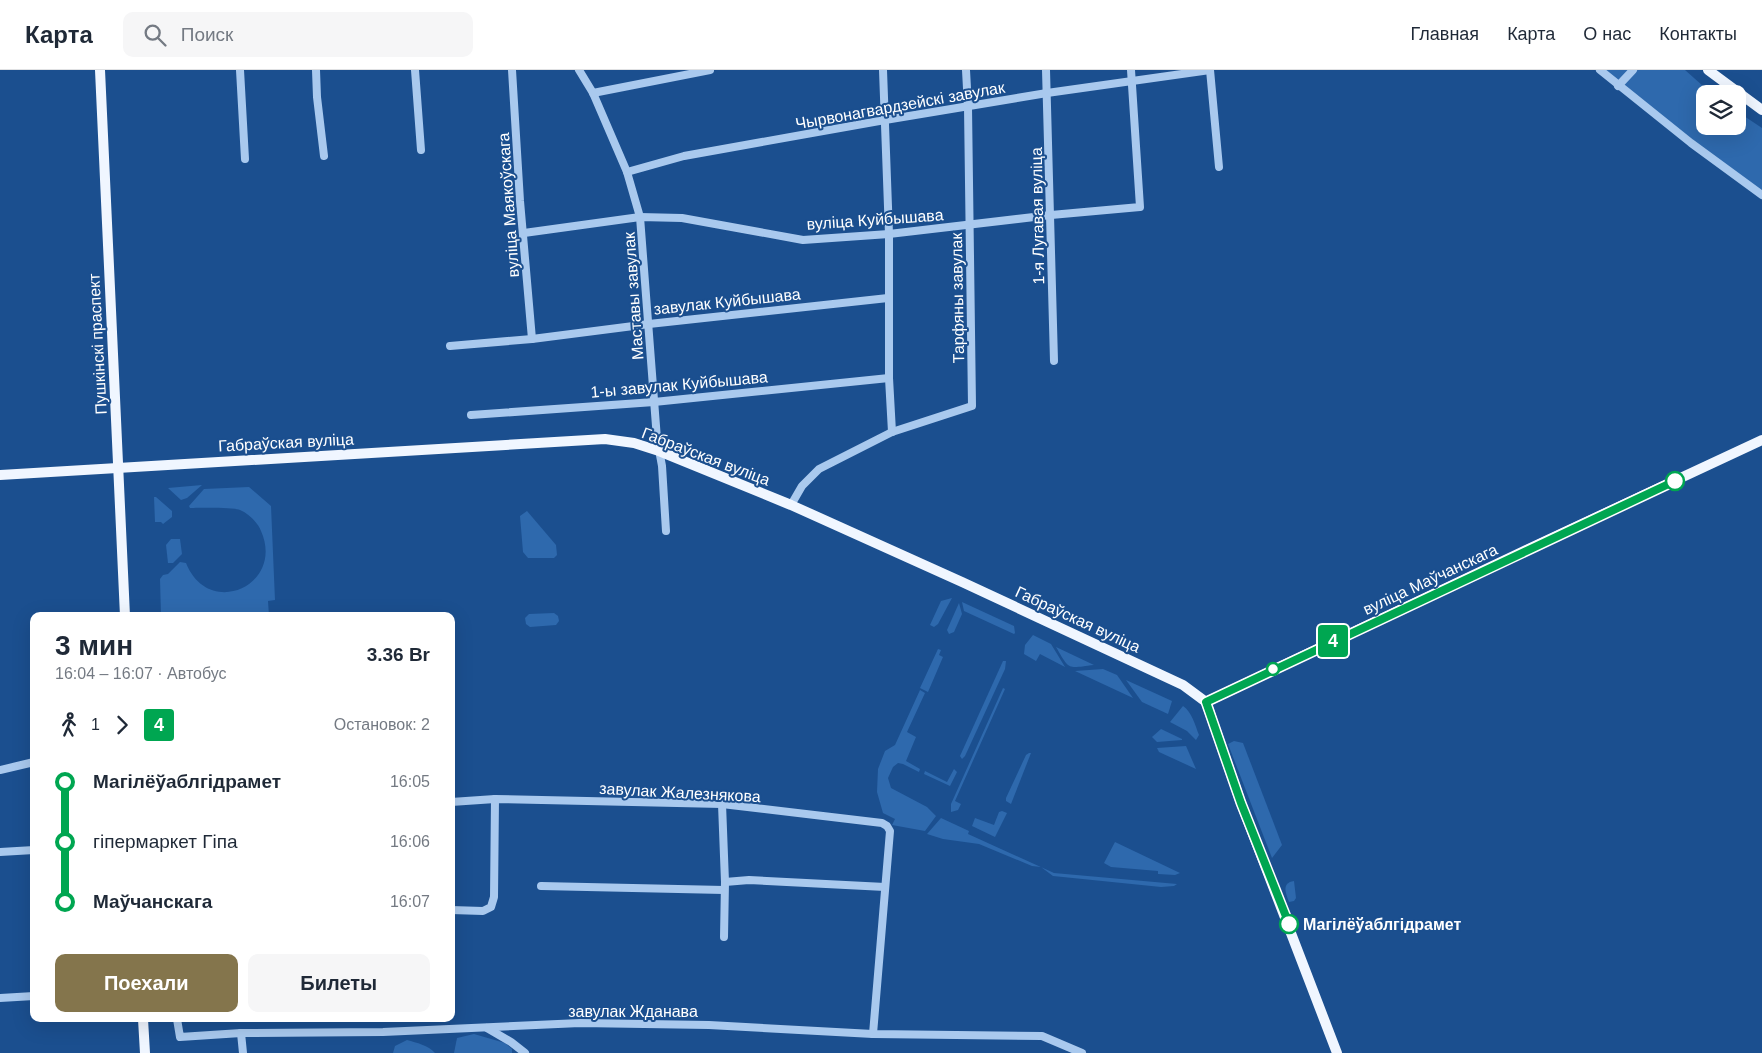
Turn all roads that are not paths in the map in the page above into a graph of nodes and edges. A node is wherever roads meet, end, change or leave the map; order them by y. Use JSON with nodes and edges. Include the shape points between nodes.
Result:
{"nodes":[{"id":1,"x":100,"y":70,"type":"edge"},
{"id":2,"x":240,"y":70,"type":"edge"},
{"id":3,"x":316,"y":70,"type":"edge"},
{"id":4,"x":415,"y":70,"type":"edge"},
{"id":5,"x":512,"y":70,"type":"edge"},
{"id":6,"x":579,"y":70,"type":"edge"},
{"id":7,"x":710,"y":70,"type":"edge"},
{"id":8,"x":883,"y":70,"type":"edge"},
{"id":9,"x":966,"y":70,"type":"edge"},
{"id":10,"x":1046,"y":70,"type":"edge"},
{"id":11,"x":1131,"y":70,"type":"edge"},
{"id":12,"x":1210,"y":70,"type":"edge"},
{"id":13,"x":1600,"y":70,"type":"edge"},
{"id":14,"x":1633,"y":70,"type":"edge"},
{"id":15,"x":1708,"y":70,"type":"edge"},
{"id":16,"x":1132,"y":81,"type":"junction"},
{"id":17,"x":1618,"y":86,"type":"junction"},
{"id":18,"x":593,"y":93,"type":"junction"},
{"id":19,"x":1046,"y":93,"type":"junction"},
{"id":20,"x":968,"y":107,"type":"junction"},
{"id":21,"x":1762,"y":110,"type":"edge"},
{"id":22,"x":885,"y":120,"type":"junction"},
{"id":23,"x":421,"y":150,"type":"dead end"},
{"id":24,"x":324,"y":156,"type":"dead end"},
{"id":25,"x":245,"y":159,"type":"dead end"},
{"id":26,"x":1219,"y":167,"type":"dead end"},
{"id":27,"x":627,"y":172,"type":"junction"},
{"id":28,"x":1762,"y":195,"type":"edge"},
{"id":29,"x":1050,"y":215,"type":"junction"},
{"id":30,"x":640,"y":217,"type":"junction"},
{"id":31,"x":970,"y":225,"type":"junction"},
{"id":32,"x":524,"y":233,"type":"junction"},
{"id":33,"x":889,"y":234,"type":"junction"},
{"id":34,"x":888,"y":298,"type":"junction"},
{"id":35,"x":649,"y":324,"type":"junction"},
{"id":36,"x":532,"y":339,"type":"junction"},
{"id":37,"x":450,"y":346,"type":"dead end"},
{"id":38,"x":1054,"y":360,"type":"dead end"},
{"id":39,"x":889,"y":378,"type":"junction"},
{"id":40,"x":654,"y":402,"type":"junction"},
{"id":41,"x":471,"y":415,"type":"dead end"},
{"id":42,"x":892,"y":432,"type":"junction"},
{"id":43,"x":1762,"y":440,"type":"edge"},
{"id":44,"x":659,"y":451,"type":"junction"},
{"id":45,"x":118,"y":468,"type":"junction"},
{"id":46,"x":0,"y":474,"type":"edge"},
{"id":47,"x":791,"y":505,"type":"junction"},
{"id":48,"x":666,"y":531,"type":"dead end"},
{"id":49,"x":125,"y":612,"type":"edge"},
{"id":50,"x":1206,"y":702,"type":"junction"},
{"id":51,"x":30,"y":763,"type":"edge"},
{"id":52,"x":0,"y":770,"type":"edge"},
{"id":53,"x":495,"y":799,"type":"junction"},
{"id":54,"x":455,"y":802,"type":"edge"},
{"id":55,"x":722,"y":804,"type":"junction"},
{"id":56,"x":30,"y":850,"type":"edge"},
{"id":57,"x":0,"y":852,"type":"edge"},
{"id":58,"x":541,"y":886,"type":"dead end"},
{"id":59,"x":725,"y":886,"type":"junction"},
{"id":60,"x":885,"y":887,"type":"junction"},
{"id":61,"x":455,"y":910,"type":"edge"},
{"id":62,"x":724,"y":937,"type":"dead end"},
{"id":63,"x":30,"y":996,"type":"edge"},
{"id":64,"x":0,"y":998,"type":"edge"},
{"id":65,"x":143,"y":1022,"type":"edge"},
{"id":66,"x":178,"y":1022,"type":"edge"},
{"id":67,"x":487,"y":1028,"type":"junction"},
{"id":68,"x":241,"y":1033,"type":"junction"},
{"id":69,"x":873,"y":1034,"type":"junction"},
{"id":70,"x":145,"y":1053,"type":"edge"},
{"id":71,"x":243,"y":1053,"type":"edge"},
{"id":72,"x":525,"y":1053,"type":"edge"},
{"id":73,"x":1082,"y":1053,"type":"edge"},
{"id":74,"x":1337,"y":1053,"type":"edge"}],
"edges":[{"from":1,"to":45,"type":"main road","name":"Пушкінскі праспект"},
{"from":2,"to":25,"type":"street"},
{"from":3,"to":24,"type":"street"},
{"from":4,"to":23,"type":"street"},
{"from":5,"to":32,"type":"street","name":"вуліца Маякоўскага"},
{"from":6,"to":18,"type":"street","name":"Маставы завулак"},
{"from":7,"to":18,"type":"street"},
{"from":8,"to":22,"type":"street"},
{"from":9,"to":20,"type":"street","name":"Тарфяны завулак"},
{"from":10,"to":19,"type":"street","name":"1-я Лугавая вуліца"},
{"from":11,"to":16,"type":"street"},
{"from":12,"to":16,"type":"street","name":"Чырвонагвардзейскі завулак"},
{"from":12,"to":26,"type":"street"},
{"from":13,"to":17,"type":"street"},
{"from":14,"to":17,"type":"street"},
{"from":15,"to":21,"type":"main road"},
{"from":16,"to":19,"type":"street","name":"Чырвонагвардзейскі завулак"},
{"from":16,"to":29,"type":"street","name":"вуліца Куйбышава","via":[[1140,207]]},
{"from":17,"to":28,"type":"street"},
{"from":18,"to":27,"type":"street","name":"Маставы завулак"},
{"from":19,"to":20,"type":"street","name":"Чырвонагвардзейскі завулак"},
{"from":19,"to":29,"type":"street","name":"1-я Лугавая вуліца"},
{"from":20,"to":22,"type":"street","name":"Чырвонагвардзейскі завулак"},
{"from":20,"to":31,"type":"street","name":"Тарфяны завулак"},
{"from":22,"to":27,"type":"street","name":"Чырвонагвардзейскі завулак","via":[[684,156]]},
{"from":22,"to":33,"type":"street"},
{"from":27,"to":30,"type":"street","name":"Маставы завулак"},
{"from":29,"to":31,"type":"street","name":"вуліца Куйбышава"},
{"from":29,"to":38,"type":"street","name":"1-я Лугавая вуліца"},
{"from":30,"to":32,"type":"street","name":"вуліца Куйбышава"},
{"from":30,"to":33,"type":"street","name":"вуліца Куйбышава","via":[[682,218],[803,240]]},
{"from":30,"to":35,"type":"street","name":"Маставы завулак"},
{"from":31,"to":33,"type":"street","name":"вуліца Куйбышава"},
{"from":31,"to":42,"type":"street","name":"Тарфяны завулак","via":[[972,406]]},
{"from":32,"to":36,"type":"street","name":"вуліца Маякоўскага"},
{"from":33,"to":34,"type":"street"},
{"from":34,"to":35,"type":"street","name":"завулак Куйбышава"},
{"from":34,"to":39,"type":"street"},
{"from":35,"to":36,"type":"street","name":"завулак Куйбышава"},
{"from":35,"to":40,"type":"street","name":"Маставы завулак"},
{"from":36,"to":37,"type":"street","name":"завулак Куйбышава"},
{"from":39,"to":40,"type":"street","name":"1-ы завулак Куйбышава"},
{"from":39,"to":42,"type":"street"},
{"from":40,"to":41,"type":"street","name":"1-ы завулак Куйбышава"},
{"from":40,"to":44,"type":"street","name":"Маставы завулак"},
{"from":42,"to":47,"type":"street","via":[[818,470],[802,486]]},
{"from":43,"to":50,"type":"main road","name":"вуліца Маўчанскага"},
{"from":44,"to":45,"type":"main road","name":"Габраўская вуліца","via":[[605,439]]},
{"from":44,"to":47,"type":"main road","name":"Габраўская вуліца"},
{"from":44,"to":48,"type":"street","name":"Маставы завулак"},
{"from":45,"to":46,"type":"main road","name":"Габраўская вуліца"},
{"from":45,"to":49,"type":"main road","name":"Пушкінскі праспект"},
{"from":47,"to":50,"type":"main road","name":"Габраўская вуліца","via":[[1184,685]]},
{"from":50,"to":74,"type":"main road","via":[[1241,803]]},
{"from":51,"to":52,"type":"street"},
{"from":53,"to":54,"type":"street","name":"завулак Жалезнякова"},
{"from":53,"to":55,"type":"street","name":"завулак Жалезнякова"},
{"from":53,"to":61,"type":"street","via":[[494,897],[491,907],[484,911]]},
{"from":55,"to":59,"type":"street"},
{"from":55,"to":60,"type":"street","name":"завулак Жалезнякова","via":[[882,823],[890,830]]},
{"from":56,"to":57,"type":"street"},
{"from":58,"to":59,"type":"street"},
{"from":59,"to":60,"type":"street","via":[[749,880]]},
{"from":59,"to":62,"type":"street"},
{"from":60,"to":69,"type":"street"},
{"from":63,"to":64,"type":"street"},
{"from":65,"to":70,"type":"main road"},
{"from":66,"to":68,"type":"street","name":"завулак Жданава","via":[[180,1037]]},
{"from":67,"to":68,"type":"street","name":"завулак Жданава"},
{"from":67,"to":69,"type":"street","name":"завулак Жданава","via":[[580,1024],[709,1025]]},
{"from":67,"to":72,"type":"street"},
{"from":68,"to":71,"type":"street"},
{"from":69,"to":73,"type":"street","name":"завулак Жданава","via":[[1042,1036]]}]}
